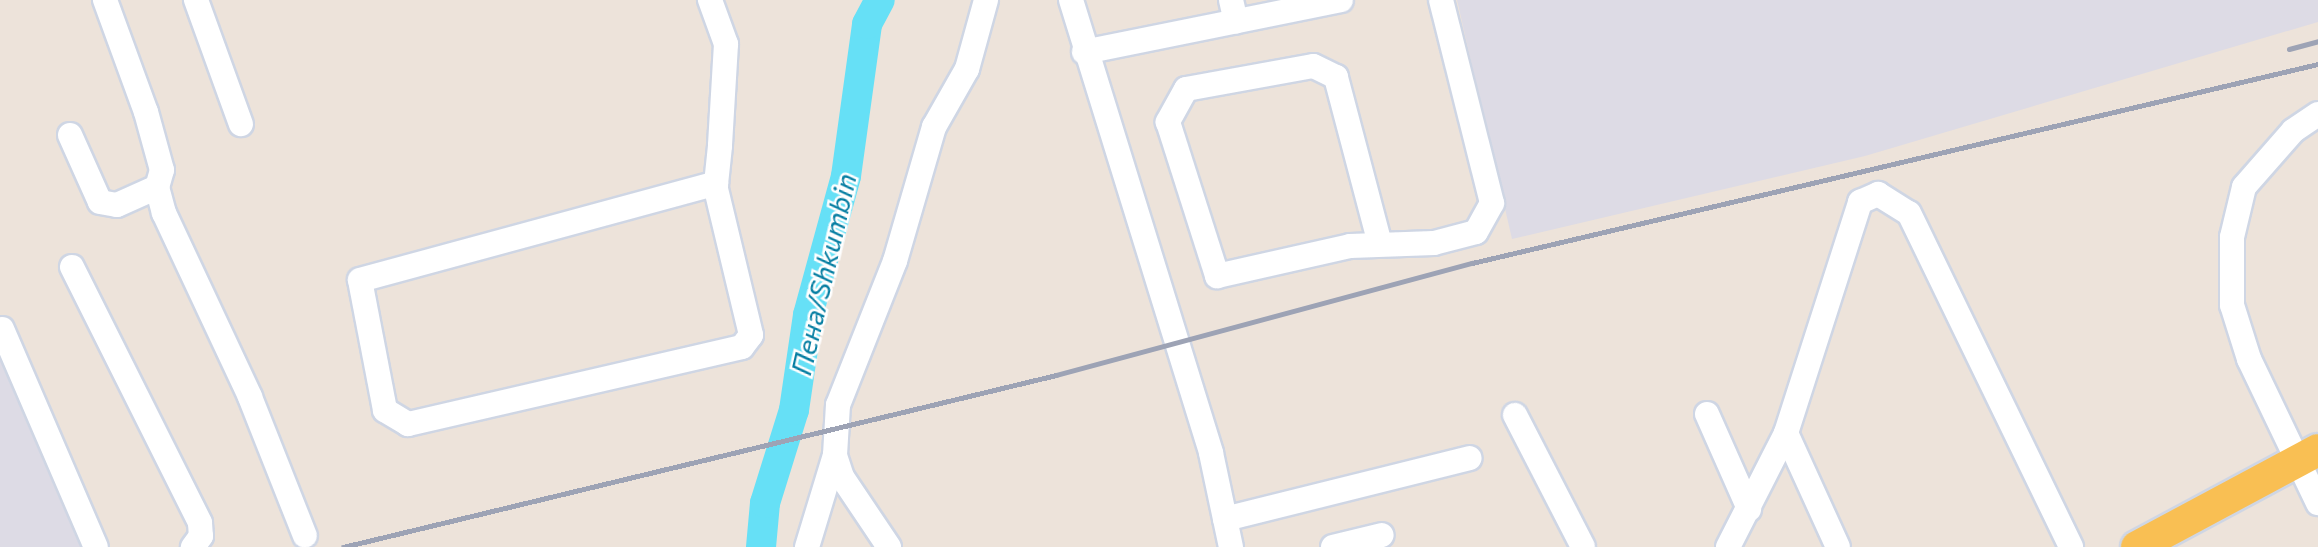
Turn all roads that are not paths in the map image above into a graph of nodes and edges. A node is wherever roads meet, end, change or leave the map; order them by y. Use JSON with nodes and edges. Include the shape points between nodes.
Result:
{"nodes":[{"id":1,"x":105,"y":0,"type":"edge"},
{"id":2,"x":195,"y":0,"type":"edge"},
{"id":3,"x":710,"y":0,"type":"edge"},
{"id":4,"x":986,"y":0,"type":"edge"},
{"id":5,"x":1071,"y":0,"type":"edge"},
{"id":6,"x":1340,"y":0,"type":"edge"},
{"id":7,"x":1441,"y":0,"type":"edge"},
{"id":8,"x":1234,"y":10,"type":"edge"},
{"id":9,"x":1084,"y":52,"type":"junction"},
{"id":10,"x":2318,"y":114,"type":"edge"},
{"id":11,"x":240,"y":124,"type":"dead end"},
{"id":12,"x":70,"y":135,"type":"dead end"},
{"id":13,"x":716,"y":183,"type":"junction"},
{"id":14,"x":157,"y":187,"type":"junction"},
{"id":15,"x":1380,"y":244,"type":"junction"},
{"id":16,"x":72,"y":267,"type":"dead end"},
{"id":17,"x":2,"y":330,"type":"dead end"},
{"id":18,"x":1707,"y":414,"type":"dead end"},
{"id":19,"x":1515,"y":415,"type":"dead end"},
{"id":20,"x":1786,"y":433,"type":"junction"},
{"id":21,"x":835,"y":455,"type":"junction"},
{"id":22,"x":2307,"y":456,"type":"edge"},
{"id":23,"x":1471,"y":458,"type":"dead end"},
{"id":24,"x":2318,"y":503,"type":"edge"},
{"id":25,"x":1749,"y":509,"type":"junction"},
{"id":26,"x":1225,"y":519,"type":"junction"},
{"id":27,"x":1382,"y":535,"type":"dead end"},
{"id":28,"x":304,"y":536,"type":"dead end"},
{"id":29,"x":96,"y":547,"type":"edge"},
{"id":30,"x":193,"y":547,"type":"edge"},
{"id":31,"x":807,"y":547,"type":"edge"},
{"id":32,"x":890,"y":547,"type":"edge"},
{"id":33,"x":1231,"y":547,"type":"edge"},
{"id":34,"x":1333,"y":547,"type":"edge"},
{"id":35,"x":1583,"y":547,"type":"edge"},
{"id":36,"x":1728,"y":547,"type":"edge"},
{"id":37,"x":1838,"y":547,"type":"edge"},
{"id":38,"x":2071,"y":547,"type":"edge"},
{"id":39,"x":2137,"y":547,"type":"edge"}],
"edges":[{"from":1,"to":14,"type":"street","via":[[162,170]]},
{"from":2,"to":11,"type":"street"},
{"from":3,"to":13,"type":"street","via":[[726,44]]},
{"from":4,"to":21,"type":"street","via":[[967,69],[934,127],[895,261],[838,405]]},
{"from":5,"to":9,"type":"street"},
{"from":6,"to":8,"type":"street"},
{"from":7,"to":15,"type":"street","via":[[1492,203],[1476,232],[1434,243]]},
{"from":8,"to":9,"type":"street"},
{"from":9,"to":26,"type":"street","via":[[1211,453]]},
{"from":10,"to":22,"type":"street","via":[[2293,131],[2245,187],[2232,237],[2232,305],[2268,408]]},
{"from":12,"to":14,"type":"street","via":[[100,202],[117,205]]},
{"from":13,"to":13,"type":"street","via":[[751,335],[742,346],[408,424],[385,410],[360,280]]},
{"from":14,"to":28,"type":"street","via":[[183,260],[250,397]]},
{"from":15,"to":15,"type":"street","via":[[1217,276],[1168,122],[1186,89],[1313,66],[1336,77]]},
{"from":16,"to":30,"type":"street","via":[[200,523]]},
{"from":17,"to":29,"type":"street"},
{"from":18,"to":25,"type":"street"},
{"from":19,"to":35,"type":"street"},
{"from":20,"to":25,"type":"street"},
{"from":20,"to":37,"type":"street"},
{"from":20,"to":38,"type":"street","via":[[1860,202],[1878,194],[1892,197],[1909,213]]},
{"from":21,"to":31,"type":"street"},
{"from":21,"to":32,"type":"street","via":[[842,477]]},
{"from":22,"to":24,"type":"street"},
{"from":22,"to":39,"type":"main road"},
{"from":23,"to":26,"type":"street"},
{"from":25,"to":36,"type":"street"},
{"from":26,"to":33,"type":"street"},
{"from":27,"to":34,"type":"street"}]}
